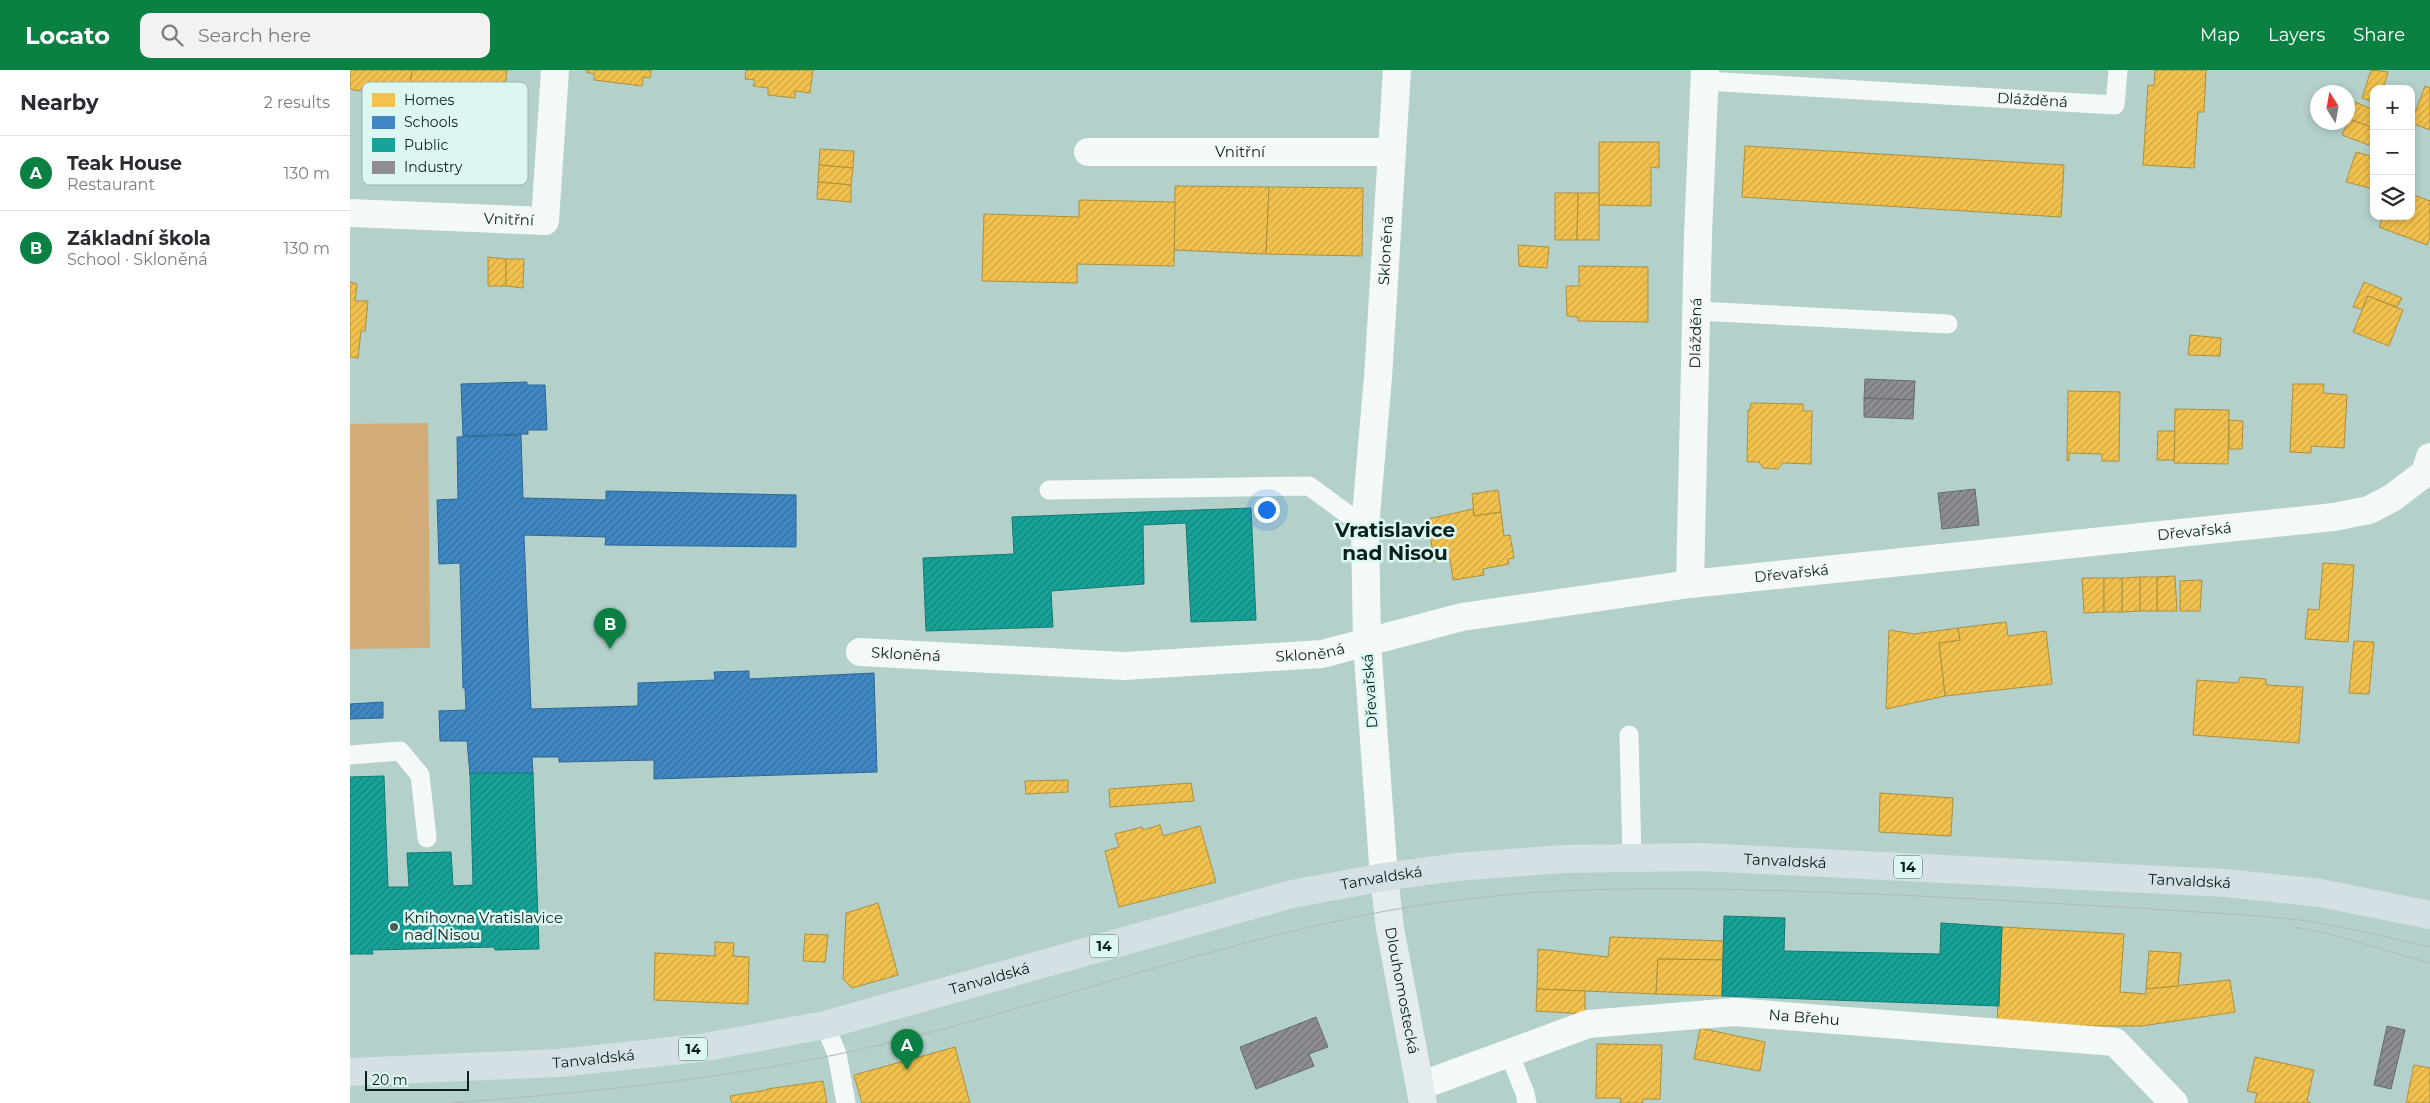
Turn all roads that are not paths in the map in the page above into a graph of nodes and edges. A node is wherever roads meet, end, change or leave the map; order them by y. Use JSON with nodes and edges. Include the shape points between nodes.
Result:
{"nodes":[{"id":1,"x":555,"y":70,"type":"edge"},
{"id":2,"x":1397,"y":70,"type":"edge"},
{"id":3,"x":2118,"y":70,"type":"edge"},
{"id":4,"x":1705,"y":76,"type":"edge"},
{"id":5,"x":1088,"y":152,"type":"dead end"},
{"id":6,"x":1392,"y":152,"type":"junction"},
{"id":7,"x":350,"y":213,"type":"edge"},
{"id":8,"x":1698,"y":311,"type":"junction"},
{"id":9,"x":1948,"y":324,"type":"dead end"},
{"id":10,"x":2430,"y":457,"type":"edge"},
{"id":11,"x":1049,"y":490,"type":"dead end"},
{"id":12,"x":1365,"y":527,"type":"junction"},
{"id":13,"x":1690,"y":584,"type":"junction"},
{"id":14,"x":1367,"y":642,"type":"junction"},
{"id":15,"x":860,"y":652,"type":"dead end"},
{"id":16,"x":1629,"y":735,"type":"dead end"},
{"id":17,"x":350,"y":755,"type":"edge"},
{"id":18,"x":427,"y":838,"type":"dead end"},
{"id":19,"x":1632,"y":857,"type":"junction"},
{"id":20,"x":1384,"y":877,"type":"junction"},
{"id":21,"x":2430,"y":916,"type":"edge"},
{"id":22,"x":826,"y":1025,"type":"junction"},
{"id":23,"x":1509,"y":1053,"type":"junction"},
{"id":24,"x":350,"y":1072,"type":"edge"},
{"id":25,"x":1421,"y":1095,"type":"edge"},
{"id":26,"x":846,"y":1103,"type":"edge"},
{"id":27,"x":1527,"y":1103,"type":"edge"},
{"id":28,"x":2174,"y":1103,"type":"edge"}],
"edges":[{"from":1,"to":7,"type":"street","name":"Vnitřní","via":[[545,221]]},
{"from":2,"to":6,"type":"street","name":"Skloněná"},
{"from":3,"to":4,"type":"lane","name":"Dlážděná","via":[[2115,106]]},
{"from":4,"to":8,"type":"street","name":"Dlážděná"},
{"from":5,"to":6,"type":"street","name":"Vnitřní"},
{"from":6,"to":12,"type":"street","name":"Skloněná"},
{"from":8,"to":9,"type":"lane"},
{"from":8,"to":13,"type":"street","name":"Dlážděná"},
{"from":10,"to":13,"type":"street","name":"Dřevařská","via":[[2425,473],[2392,498],[2369,510],[2334,517]]},
{"from":11,"to":12,"type":"lane","via":[[1309,486]]},
{"from":12,"to":14,"type":"street","name":"Skloněná"},
{"from":13,"to":14,"type":"street","name":"Dřevařská","via":[[1462,617]]},
{"from":14,"to":15,"type":"street","name":"Skloněná","via":[[1322,654],[1124,666]]},
{"from":14,"to":20,"type":"street","name":"Dřevařská"},
{"from":16,"to":19,"type":"lane"},
{"from":17,"to":18,"type":"lane","via":[[400,751],[420,775]]},
{"from":19,"to":20,"type":"main road","name":"Tanvaldská","number":"14","via":[[1456,867]]},
{"from":19,"to":21,"type":"main road","name":"Tanvaldská","number":"14","via":[[1701,857],[2226,883],[2320,893]]},
{"from":20,"to":22,"type":"main road","name":"Tanvaldská","number":"14","via":[[1292,894]]},
{"from":20,"to":25,"type":"street","name":"Dlouhomostecká","via":[[1390,928]]},
{"from":22,"to":24,"type":"main road","name":"Tanvaldská","number":"14","via":[[700,1048],[559,1063]]},
{"from":22,"to":26,"type":"lane","via":[[837,1054]]},
{"from":23,"to":25,"type":"street","name":"Na Břehu"},
{"from":23,"to":27,"type":"lane"},
{"from":23,"to":28,"type":"street","name":"Na Břehu","via":[[1588,1024],[1734,1012],[2115,1042]]}]}
